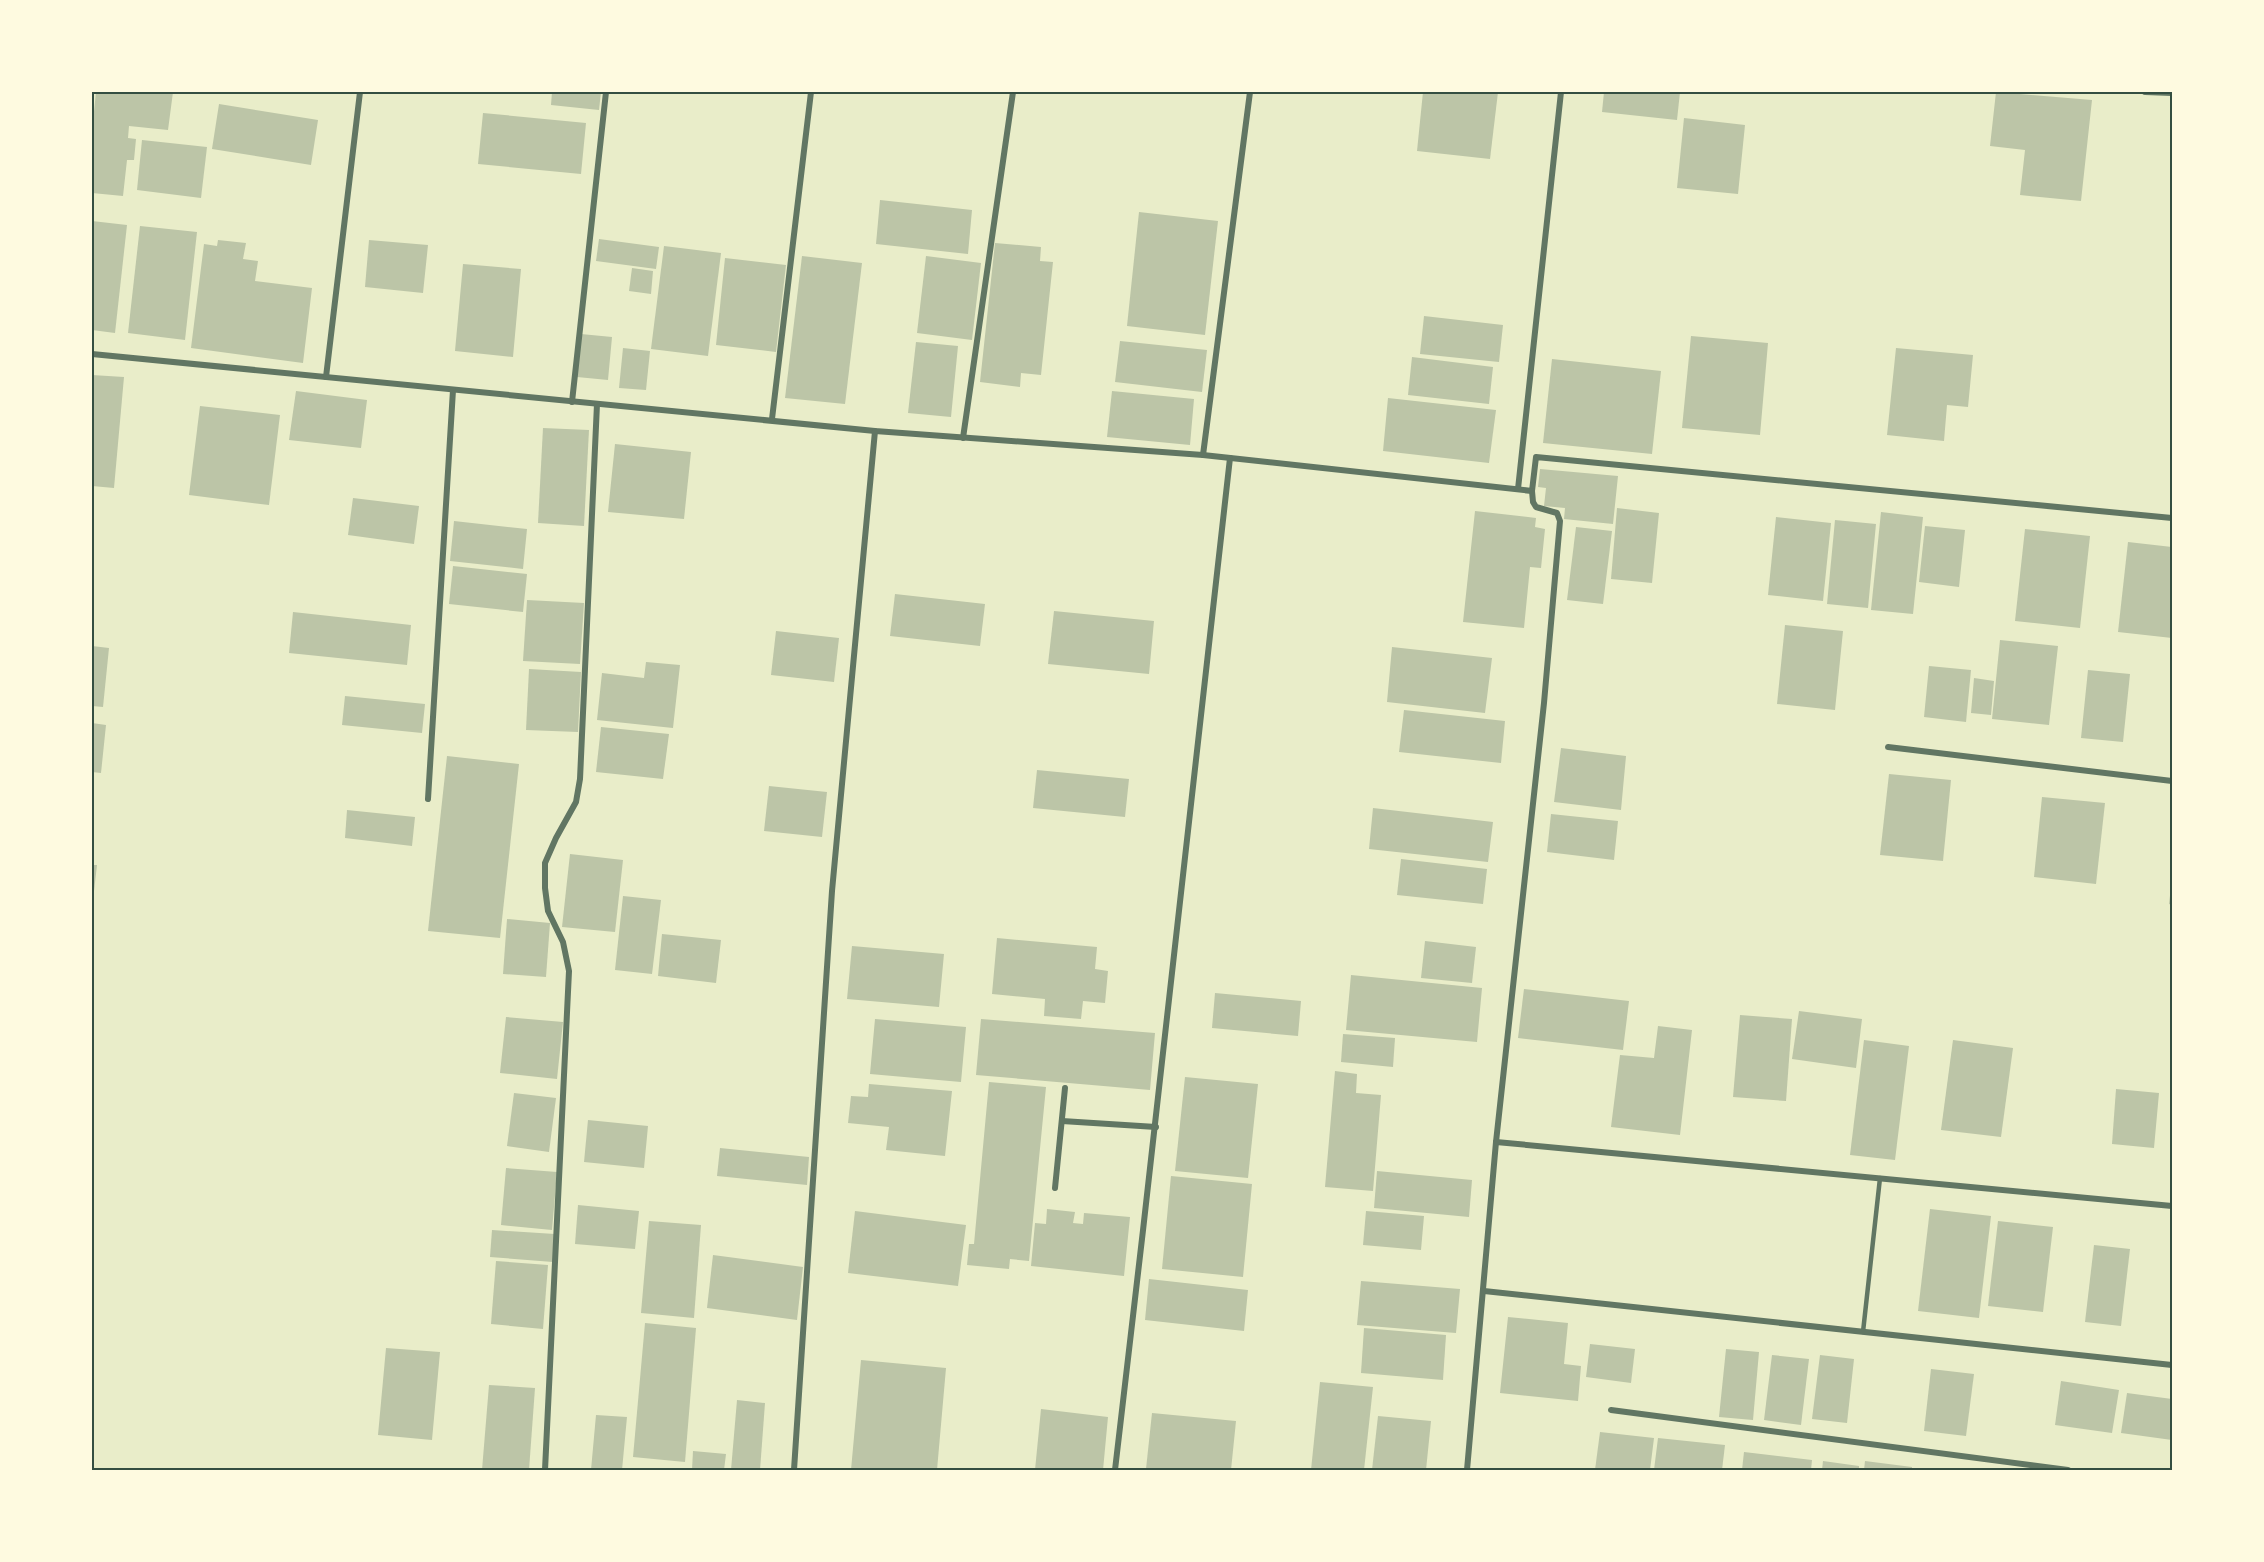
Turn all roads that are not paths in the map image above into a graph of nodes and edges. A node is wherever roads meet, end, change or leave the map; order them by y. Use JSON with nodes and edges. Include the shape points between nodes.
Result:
{"nodes":[{"id":1,"x":360,"y":92,"type":"edge"},
{"id":2,"x":606,"y":92,"type":"edge"},
{"id":3,"x":811,"y":92,"type":"edge"},
{"id":4,"x":1013,"y":92,"type":"edge"},
{"id":5,"x":1250,"y":92,"type":"edge"},
{"id":6,"x":1561,"y":92,"type":"edge"},
{"id":7,"x":2145,"y":92,"type":"edge"},
{"id":8,"x":2172,"y":93,"type":"edge"},
{"id":9,"x":92,"y":354,"type":"edge"},
{"id":10,"x":326,"y":377,"type":"junction"},
{"id":11,"x":453,"y":390,"type":"junction"},
{"id":12,"x":572,"y":402,"type":"junction"},
{"id":13,"x":597,"y":404,"type":"junction"},
{"id":14,"x":772,"y":419,"type":"junction"},
{"id":15,"x":876,"y":431,"type":"junction"},
{"id":16,"x":963,"y":438,"type":"junction"},
{"id":17,"x":1203,"y":455,"type":"junction"},
{"id":18,"x":1230,"y":458,"type":"junction"},
{"id":19,"x":1518,"y":489,"type":"junction"},
{"id":20,"x":1532,"y":490,"type":"junction"},
{"id":21,"x":2172,"y":518,"type":"edge"},
{"id":22,"x":1888,"y":747,"type":"dead end"},
{"id":23,"x":2172,"y":781,"type":"edge"},
{"id":24,"x":428,"y":799,"type":"dead end"},
{"id":25,"x":1065,"y":1088,"type":"dead end"},
{"id":26,"x":1062,"y":1121,"type":"junction"},
{"id":27,"x":1156,"y":1127,"type":"junction"},
{"id":28,"x":1496,"y":1142,"type":"junction"},
{"id":29,"x":1880,"y":1178,"type":"junction"},
{"id":30,"x":1055,"y":1188,"type":"dead end"},
{"id":31,"x":2172,"y":1206,"type":"edge"},
{"id":32,"x":1484,"y":1291,"type":"junction"},
{"id":33,"x":1863,"y":1332,"type":"junction"},
{"id":34,"x":2172,"y":1365,"type":"edge"},
{"id":35,"x":1611,"y":1410,"type":"dead end"},
{"id":36,"x":546,"y":1470,"type":"edge"},
{"id":37,"x":794,"y":1470,"type":"edge"},
{"id":38,"x":1115,"y":1470,"type":"edge"},
{"id":39,"x":1467,"y":1470,"type":"edge"},
{"id":40,"x":2068,"y":1470,"type":"edge"}],
"edges":[{"from":1,"to":10,"type":"street"},
{"from":2,"to":12,"type":"street"},
{"from":3,"to":14,"type":"street"},
{"from":4,"to":16,"type":"street"},
{"from":5,"to":17,"type":"street"},
{"from":6,"to":19,"type":"street"},
{"from":7,"to":8,"type":"street"},
{"from":9,"to":10,"type":"street"},
{"from":10,"to":11,"type":"street"},
{"from":11,"to":12,"type":"street"},
{"from":11,"to":24,"type":"street"},
{"from":12,"to":13,"type":"street"},
{"from":13,"to":14,"type":"street"},
{"from":13,"to":36,"type":"street","via":[[580,778],[576,802],[545,863],[548,911],[563,942],[569,971]]},
{"from":14,"to":15,"type":"street"},
{"from":15,"to":16,"type":"street"},
{"from":15,"to":37,"type":"street","via":[[832,891]]},
{"from":16,"to":17,"type":"street"},
{"from":17,"to":18,"type":"street"},
{"from":18,"to":19,"type":"street"},
{"from":18,"to":27,"type":"street"},
{"from":19,"to":20,"type":"street"},
{"from":20,"to":21,"type":"street","via":[[1536,457]]},
{"from":20,"to":28,"type":"street","via":[[1536,507],[1557,513],[1560,521]]},
{"from":22,"to":23,"type":"street"},
{"from":25,"to":26,"type":"street"},
{"from":26,"to":27,"type":"street"},
{"from":26,"to":30,"type":"street"},
{"from":27,"to":38,"type":"street"},
{"from":28,"to":29,"type":"street"},
{"from":28,"to":32,"type":"street"},
{"from":29,"to":31,"type":"street"},
{"from":29,"to":33,"type":"lane"},
{"from":32,"to":33,"type":"street"},
{"from":32,"to":39,"type":"street"},
{"from":33,"to":34,"type":"street"},
{"from":35,"to":40,"type":"street"}]}
